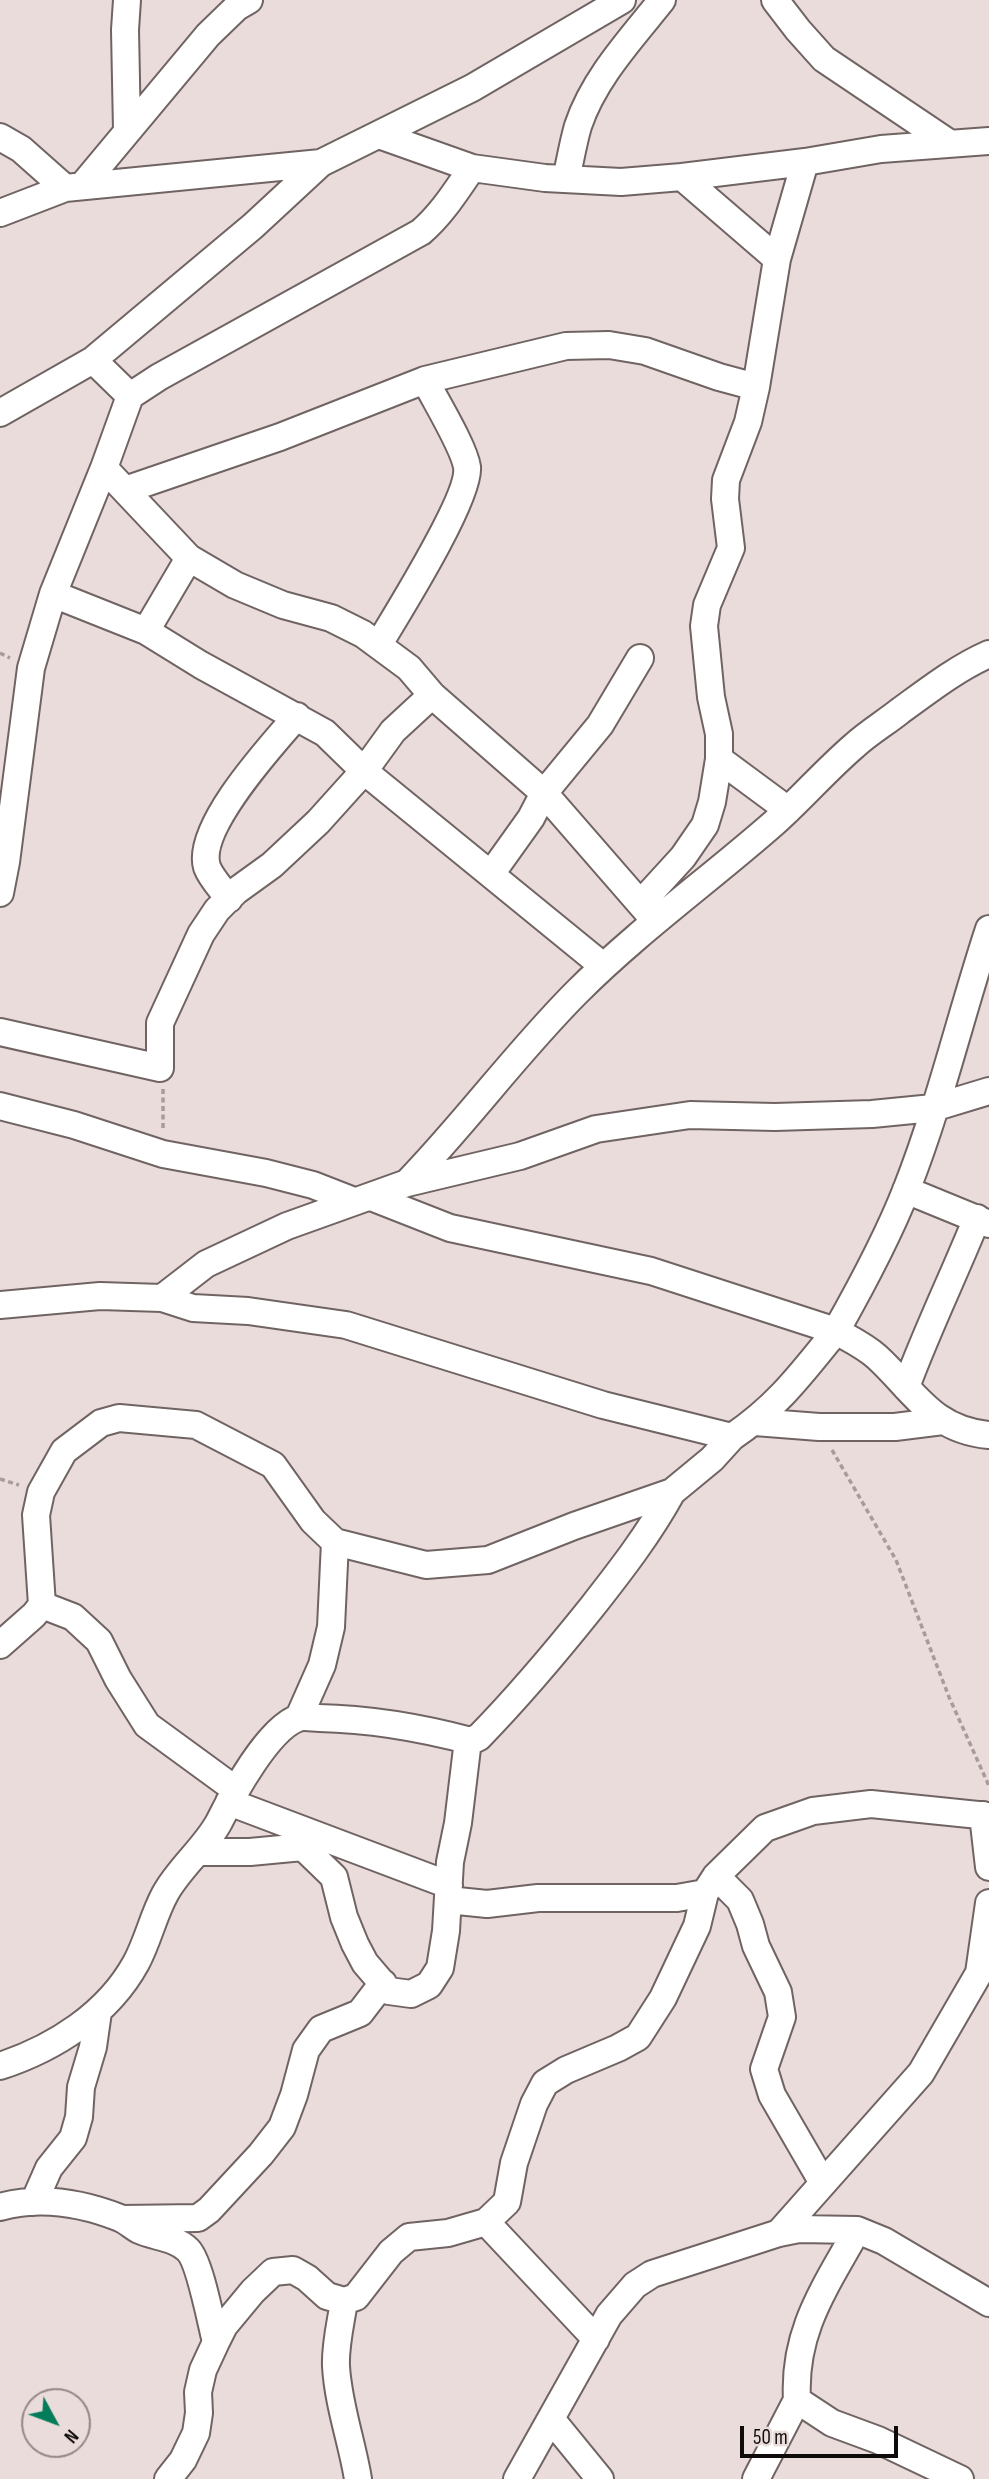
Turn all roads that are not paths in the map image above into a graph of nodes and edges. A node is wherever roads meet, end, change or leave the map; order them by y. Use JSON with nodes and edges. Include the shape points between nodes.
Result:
{"nodes":[{"id":1,"x":127,"y":0,"type":"edge"},
{"id":2,"x":249,"y":0,"type":"edge"},
{"id":3,"x":622,"y":0,"type":"edge"},
{"id":4,"x":662,"y":0,"type":"edge"},
{"id":5,"x":775,"y":0,"type":"edge"},
{"id":6,"x":127,"y":130,"type":"junction"},
{"id":7,"x":379,"y":135,"type":"junction"},
{"id":8,"x":0,"y":137,"type":"edge"},
{"id":9,"x":989,"y":141,"type":"edge"},
{"id":10,"x":950,"y":143,"type":"junction"},
{"id":11,"x":805,"y":162,"type":"junction"},
{"id":12,"x":321,"y":163,"type":"junction"},
{"id":13,"x":472,"y":168,"type":"junction"},
{"id":14,"x":682,"y":177,"type":"junction"},
{"id":15,"x":566,"y":179,"type":"junction"},
{"id":16,"x":74,"y":187,"type":"junction"},
{"id":17,"x":0,"y":213,"type":"edge"},
{"id":18,"x":777,"y":259,"type":"junction"},
{"id":19,"x":93,"y":360,"type":"junction"},
{"id":20,"x":425,"y":380,"type":"junction"},
{"id":21,"x":756,"y":387,"type":"junction"},
{"id":22,"x":130,"y":396,"type":"junction"},
{"id":23,"x":0,"y":413,"type":"edge"},
{"id":24,"x":104,"y":468,"type":"junction"},
{"id":25,"x":125,"y":490,"type":"junction"},
{"id":26,"x":189,"y":558,"type":"junction"},
{"id":27,"x":53,"y":594,"type":"junction"},
{"id":28,"x":146,"y":631,"type":"junction"},
{"id":29,"x":379,"y":644,"type":"junction"},
{"id":30,"x":989,"y":654,"type":"edge"},
{"id":31,"x":640,"y":658,"type":"dead end"},
{"id":32,"x":432,"y":695,"type":"junction"},
{"id":33,"x":297,"y":716,"type":"junction"},
{"id":34,"x":719,"y":759,"type":"junction"},
{"id":35,"x":364,"y":771,"type":"junction"},
{"id":36,"x":544,"y":793,"type":"junction"},
{"id":37,"x":7,"y":800,"type":"edge"},
{"id":38,"x":788,"y":810,"type":"junction"},
{"id":39,"x":491,"y":874,"type":"junction"},
{"id":40,"x":0,"y":893,"type":"edge"},
{"id":41,"x":229,"y":899,"type":"junction"},
{"id":42,"x":649,"y":913,"type":"junction"},
{"id":43,"x":989,"y":929,"type":"edge"},
{"id":44,"x":603,"y":966,"type":"junction"},
{"id":45,"x":0,"y":1032,"type":"edge"},
{"id":46,"x":989,"y":1091,"type":"edge"},
{"id":47,"x":0,"y":1106,"type":"edge"},
{"id":48,"x":933,"y":1108,"type":"junction"},
{"id":49,"x":407,"y":1183,"type":"junction"},
{"id":50,"x":906,"y":1190,"type":"junction"},
{"id":51,"x":363,"y":1199,"type":"junction"},
{"id":52,"x":983,"y":1221,"type":"edge"},
{"id":53,"x":162,"y":1298,"type":"junction"},
{"id":54,"x":6,"y":1308,"type":"edge"},
{"id":55,"x":836,"y":1331,"type":"junction"},
{"id":56,"x":906,"y":1387,"type":"junction"},
{"id":57,"x":943,"y":1421,"type":"junction"},
{"id":58,"x":755,"y":1422,"type":"junction"},
{"id":59,"x":989,"y":1435,"type":"edge"},
{"id":60,"x":732,"y":1437,"type":"junction"},
{"id":61,"x":672,"y":1492,"type":"junction"},
{"id":62,"x":335,"y":1542,"type":"junction"},
{"id":63,"x":42,"y":1605,"type":"junction"},
{"id":64,"x":0,"y":1645,"type":"edge"},
{"id":65,"x":299,"y":1717,"type":"junction"},
{"id":66,"x":468,"y":1740,"type":"junction"},
{"id":67,"x":232,"y":1796,"type":"junction"},
{"id":68,"x":986,"y":1816,"type":"edge"},
{"id":69,"x":197,"y":1852,"type":"junction"},
{"id":70,"x":989,"y":1867,"type":"edge"},
{"id":71,"x":711,"y":1885,"type":"junction"},
{"id":72,"x":449,"y":1892,"type":"junction"},
{"id":73,"x":989,"y":1903,"type":"edge"},
{"id":74,"x":383,"y":1983,"type":"junction"},
{"id":75,"x":98,"y":2012,"type":"junction"},
{"id":76,"x":0,"y":2066,"type":"edge"},
{"id":77,"x":823,"y":2183,"type":"junction"},
{"id":78,"x":34,"y":2202,"type":"junction"},
{"id":79,"x":0,"y":2207,"type":"edge"},
{"id":80,"x":122,"y":2219,"type":"junction"},
{"id":81,"x":486,"y":2222,"type":"junction"},
{"id":82,"x":857,"y":2230,"type":"junction"},
{"id":83,"x":779,"y":2233,"type":"junction"},
{"id":84,"x":344,"y":2301,"type":"junction"},
{"id":85,"x":989,"y":2303,"type":"edge"},
{"id":86,"x":596,"y":2339,"type":"junction"},
{"id":87,"x":216,"y":2342,"type":"junction"},
{"id":88,"x":797,"y":2400,"type":"junction"},
{"id":89,"x":551,"y":2420,"type":"junction"},
{"id":90,"x":168,"y":2479,"type":"edge"},
{"id":91,"x":358,"y":2479,"type":"edge"},
{"id":92,"x":517,"y":2479,"type":"edge"},
{"id":93,"x":600,"y":2479,"type":"edge"},
{"id":94,"x":756,"y":2479,"type":"edge"},
{"id":95,"x":960,"y":2479,"type":"edge"}],
"edges":[{"from":1,"to":6,"type":"street"},
{"from":2,"to":6,"type":"street","via":[[208,35]]},
{"from":3,"to":7,"type":"street","via":[[472,88]]},
{"from":4,"to":15,"type":"street","via":[[592,94],[578,126]]},
{"from":5,"to":10,"type":"street","via":[[824,59]]},
{"from":6,"to":16,"type":"street"},
{"from":7,"to":12,"type":"street"},
{"from":7,"to":13,"type":"street"},
{"from":8,"to":16,"type":"street"},
{"from":9,"to":10,"type":"street"},
{"from":10,"to":11,"type":"street"},
{"from":11,"to":14,"type":"street"},
{"from":11,"to":18,"type":"street"},
{"from":12,"to":16,"type":"street"},
{"from":12,"to":19,"type":"street"},
{"from":13,"to":15,"type":"street"},
{"from":13,"to":22,"type":"street","via":[[433,222],[411,239]]},
{"from":14,"to":15,"type":"street","via":[[621,182]]},
{"from":14,"to":18,"type":"street"},
{"from":16,"to":17,"type":"street"},
{"from":18,"to":21,"type":"street"},
{"from":19,"to":22,"type":"street"},
{"from":19,"to":23,"type":"street"},
{"from":20,"to":21,"type":"street","via":[[566,346],[609,345],[645,351]]},
{"from":20,"to":25,"type":"street","via":[[280,437]]},
{"from":20,"to":29,"type":"street","via":[[467,472],[438,543]]},
{"from":21,"to":34,"type":"street","via":[[726,480],[731,548],[707,605],[704,626]]},
{"from":22,"to":24,"type":"street"},
{"from":24,"to":25,"type":"street"},
{"from":24,"to":27,"type":"street"},
{"from":25,"to":26,"type":"street"},
{"from":26,"to":28,"type":"street"},
{"from":26,"to":29,"type":"street","via":[[235,585],[331,618]]},
{"from":27,"to":28,"type":"street"},
{"from":27,"to":37,"type":"street","via":[[32,668]]},
{"from":28,"to":33,"type":"street"},
{"from":29,"to":32,"type":"street","via":[[409,668]]},
{"from":30,"to":38,"type":"street","via":[[935,685],[854,745]]},
{"from":31,"to":36,"type":"street","via":[[600,725]]},
{"from":32,"to":35,"type":"street","via":[[393,731]]},
{"from":32,"to":36,"type":"street"},
{"from":33,"to":35,"type":"street","via":[[325,733]]},
{"from":33,"to":41,"type":"street","via":[[232,796],[213,829],[208,869]]},
{"from":34,"to":38,"type":"street"},
{"from":34,"to":42,"type":"street","via":[[705,824]]},
{"from":35,"to":39,"type":"street"},
{"from":35,"to":41,"type":"street","via":[[318,822]]},
{"from":36,"to":39,"type":"street"},
{"from":36,"to":42,"type":"street"},
{"from":37,"to":40,"type":"street"},
{"from":38,"to":42,"type":"street"},
{"from":39,"to":44,"type":"street"},
{"from":41,"to":45,"type":"street","via":[[201,934],[160,1023],[160,1068]]},
{"from":42,"to":44,"type":"street","via":[[634,938]]},
{"from":43,"to":48,"type":"street"},
{"from":44,"to":49,"type":"street","via":[[528,1043]]},
{"from":46,"to":48,"type":"street"},
{"from":47,"to":51,"type":"street","via":[[163,1154],[278,1176]]},
{"from":48,"to":49,"type":"street","via":[[789,1117],[690,1115],[596,1129],[520,1156]]},
{"from":48,"to":50,"type":"street"},
{"from":49,"to":51,"type":"street"},
{"from":50,"to":52,"type":"street"},
{"from":50,"to":55,"type":"street"},
{"from":51,"to":53,"type":"street","via":[[287,1226],[206,1264]]},
{"from":51,"to":55,"type":"street","via":[[450,1227],[651,1270]]},
{"from":52,"to":56,"type":"street","via":[[922,1343]]},
{"from":53,"to":54,"type":"street","via":[[65,1297]]},
{"from":53,"to":60,"type":"street","via":[[192,1308],[346,1325],[603,1405]]},
{"from":55,"to":56,"type":"street","via":[[876,1356]]},
{"from":55,"to":58,"type":"street"},
{"from":56,"to":57,"type":"street"},
{"from":57,"to":58,"type":"street","via":[[895,1427]]},
{"from":57,"to":59,"type":"street","via":[[968,1433]]},
{"from":58,"to":60,"type":"street"},
{"from":60,"to":61,"type":"street"},
{"from":61,"to":62,"type":"street","via":[[488,1560],[426,1565]]},
{"from":61,"to":66,"type":"street","via":[[652,1528],[528,1685],[479,1737]]},
{"from":62,"to":63,"type":"street","via":[[313,1521],[273,1465],[196,1425],[119,1418],[101,1423],[64,1451],[41,1492],[36,1515]]},
{"from":62,"to":65,"type":"street","via":[[331,1627],[322,1665]]},
{"from":63,"to":64,"type":"street"},
{"from":63,"to":67,"type":"street","via":[[73,1617],[99,1641],[147,1725]]},
{"from":65,"to":66,"type":"street","via":[[358,1720]]},
{"from":65,"to":67,"type":"street","via":[[256,1759]]},
{"from":66,"to":72,"type":"street"},
{"from":67,"to":69,"type":"street"},
{"from":67,"to":72,"type":"street"},
{"from":68,"to":70,"type":"street"},
{"from":68,"to":71,"type":"street","via":[[871,1804],[813,1811],[765,1828]]},
{"from":69,"to":74,"type":"street","via":[[303,1847],[334,1877],[355,1944]]},
{"from":69,"to":75,"type":"street","via":[[165,1893],[136,1962]]},
{"from":71,"to":72,"type":"street","via":[[677,1898],[538,1898],[487,1904]]},
{"from":71,"to":77,"type":"street","via":[[740,1900],[778,1992],[782,2017],[764,2062],[767,2084]]},
{"from":71,"to":81,"type":"street","via":[[663,1998],[638,2037],[545,2083],[514,2163],[507,2202]]},
{"from":72,"to":74,"type":"street","via":[[440,1968],[429,1985],[411,1994],[389,1991]]},
{"from":73,"to":77,"type":"street","via":[[979,1973],[927,2062]]},
{"from":74,"to":80,"type":"street","via":[[360,2013],[321,2029],[306,2050],[282,2127],[209,2210],[198,2218]]},
{"from":75,"to":76,"type":"street","via":[[45,2046]]},
{"from":75,"to":78,"type":"street","via":[[73,2138],[49,2168]]},
{"from":77,"to":83,"type":"street"},
{"from":78,"to":79,"type":"street"},
{"from":78,"to":80,"type":"street","via":[[57,2201]]},
{"from":80,"to":87,"type":"street","via":[[189,2250]]},
{"from":81,"to":84,"type":"street","via":[[448,2234],[409,2237],[391,2252],[356,2297]]},
{"from":81,"to":86,"type":"street"},
{"from":82,"to":83,"type":"street"},
{"from":82,"to":85,"type":"street"},
{"from":82,"to":88,"type":"street","via":[[812,2312],[802,2340]]},
{"from":83,"to":86,"type":"street","via":[[652,2274],[635,2285],[609,2315]]},
{"from":84,"to":87,"type":"street","via":[[327,2296],[293,2270],[273,2272],[224,2326]]},
{"from":84,"to":91,"type":"street","via":[[336,2365]]},
{"from":86,"to":89,"type":"street"},
{"from":87,"to":90,"type":"street","via":[[198,2392],[196,2433]]},
{"from":88,"to":94,"type":"street"},
{"from":88,"to":95,"type":"street","via":[[832,2423]]},
{"from":89,"to":92,"type":"street"},
{"from":89,"to":93,"type":"street"}]}
